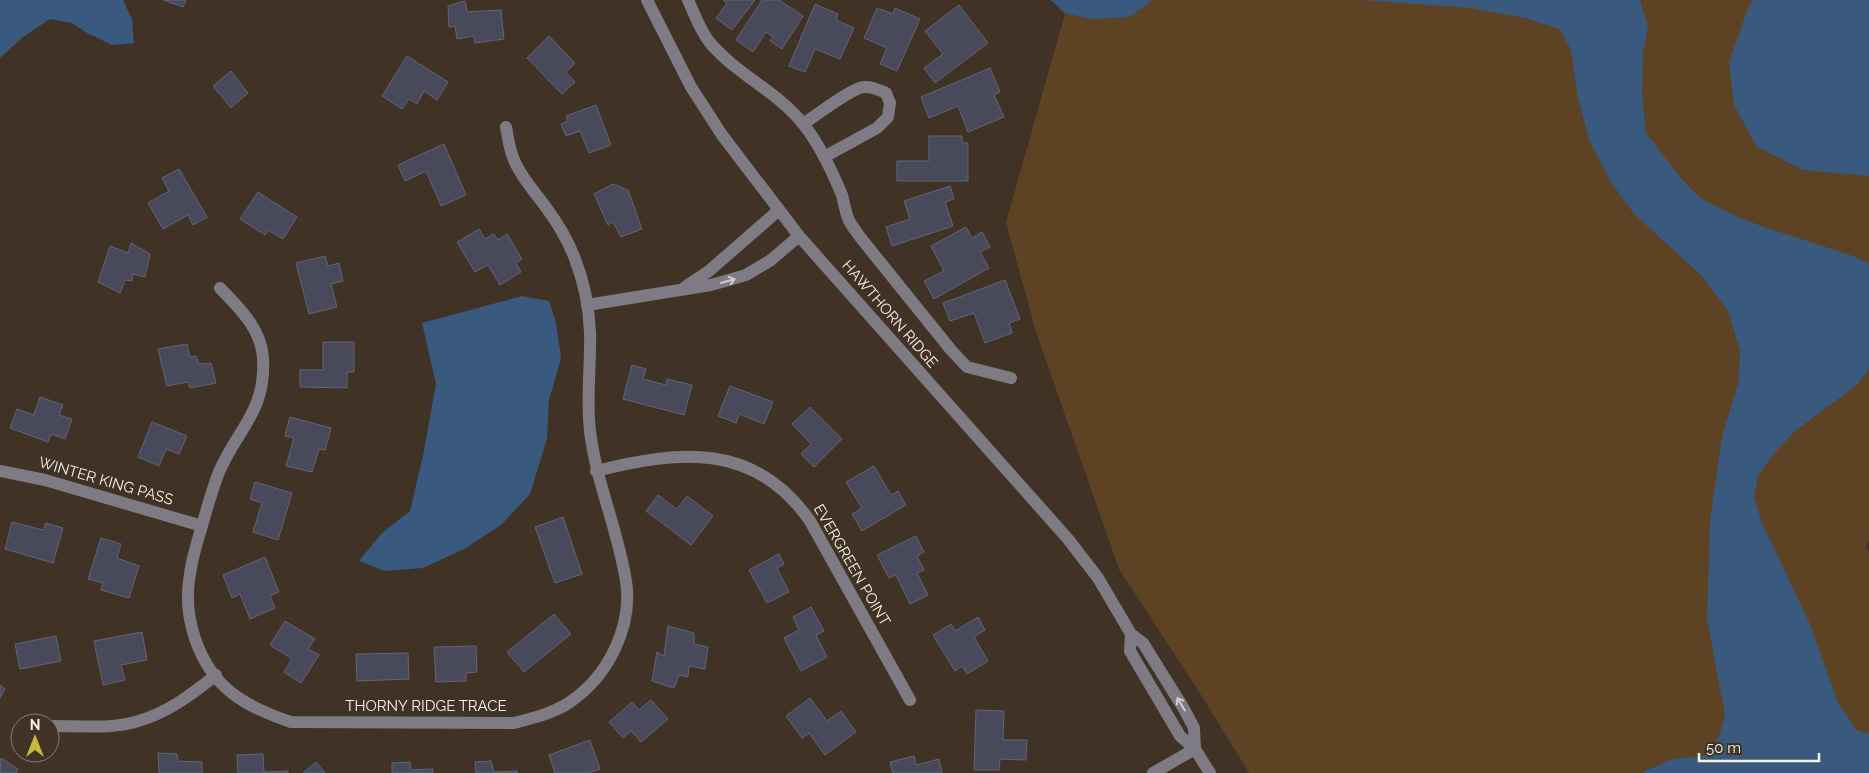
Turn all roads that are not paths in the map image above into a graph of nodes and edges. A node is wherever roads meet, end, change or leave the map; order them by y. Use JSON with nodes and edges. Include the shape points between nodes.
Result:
{"nodes":[{"id":1,"x":647,"y":0,"type":"edge"},
{"id":2,"x":688,"y":0,"type":"edge"},
{"id":3,"x":803,"y":124,"type":"junction"},
{"id":4,"x":506,"y":126,"type":"dead end"},
{"id":5,"x":824,"y":157,"type":"junction"},
{"id":6,"x":779,"y":210,"type":"junction"},
{"id":7,"x":799,"y":236,"type":"junction"},
{"id":8,"x":220,"y":288,"type":"dead end"},
{"id":9,"x":680,"y":290,"type":"junction"},
{"id":10,"x":587,"y":305,"type":"junction"},
{"id":11,"x":1011,"y":378,"type":"dead end"},
{"id":12,"x":596,"y":470,"type":"junction"},
{"id":13,"x":0,"y":471,"type":"edge"},
{"id":14,"x":202,"y":526,"type":"junction"},
{"id":15,"x":216,"y":675,"type":"junction"},
{"id":16,"x":910,"y":700,"type":"dead end"},
{"id":17,"x":60,"y":726,"type":"edge"},
{"id":18,"x":1195,"y":749,"type":"junction"},
{"id":19,"x":1153,"y":773,"type":"edge"},
{"id":20,"x":1210,"y":773,"type":"edge"}],
"edges":[{"from":1,"to":6,"type":"street","name":"HAWTHORN RIDGE","via":[[696,95]]},
{"from":2,"to":3,"type":"street","via":[[711,44],[771,92]]},
{"from":3,"to":5,"type":"street"},
{"from":3,"to":5,"type":"street","via":[[863,87],[886,93],[890,103],[888,117],[877,128]]},
{"from":4,"to":10,"type":"street","name":"THORNY RIDGE TRACE","via":[[513,159],[567,240],[585,288]]},
{"from":5,"to":11,"type":"street","via":[[842,196],[848,220],[935,332],[967,367]]},
{"from":6,"to":7,"type":"street","name":"HAWTHORN RIDGE"},
{"from":6,"to":9,"type":"street","via":[[709,271]]},
{"from":9,"to":7,"type":"street","one_way":true,"via":[[711,286],[746,275],[771,260]]},
{"from":7,"to":18,"type":"street","name":"HAWTHORN RIDGE","via":[[1068,539],[1098,578],[1130,634],[1130,651],[1180,736]]},
{"from":8,"to":14,"type":"street","name":"THORNY RIDGE TRACE","via":[[245,314],[257,334],[263,356],[263,376],[256,406],[220,470]]},
{"from":9,"to":10,"type":"street"},
{"from":10,"to":12,"type":"street","name":"THORNY RIDGE TRACE","via":[[590,332],[589,422]]},
{"from":12,"to":15,"type":"street","name":"THORNY RIDGE TRACE","via":[[626,582],[625,619],[613,655],[590,686],[570,703],[514,723],[290,722],[247,703],[232,693]]},
{"from":12,"to":16,"type":"street","name":"EVERGREEN POINT","via":[[664,457],[697,456],[752,469],[779,485],[810,521]]},
{"from":13,"to":14,"type":"street","name":"WINTER KING PASS","via":[[45,480]]},
{"from":14,"to":15,"type":"street","name":"THORNY RIDGE TRACE","via":[[189,576],[188,610],[198,646]]},
{"from":15,"to":17,"type":"street","via":[[167,709],[134,722]]},
{"from":18,"to":19,"type":"street"},
{"from":18,"to":20,"type":"street","name":"HAWTHORN RIDGE"}]}
